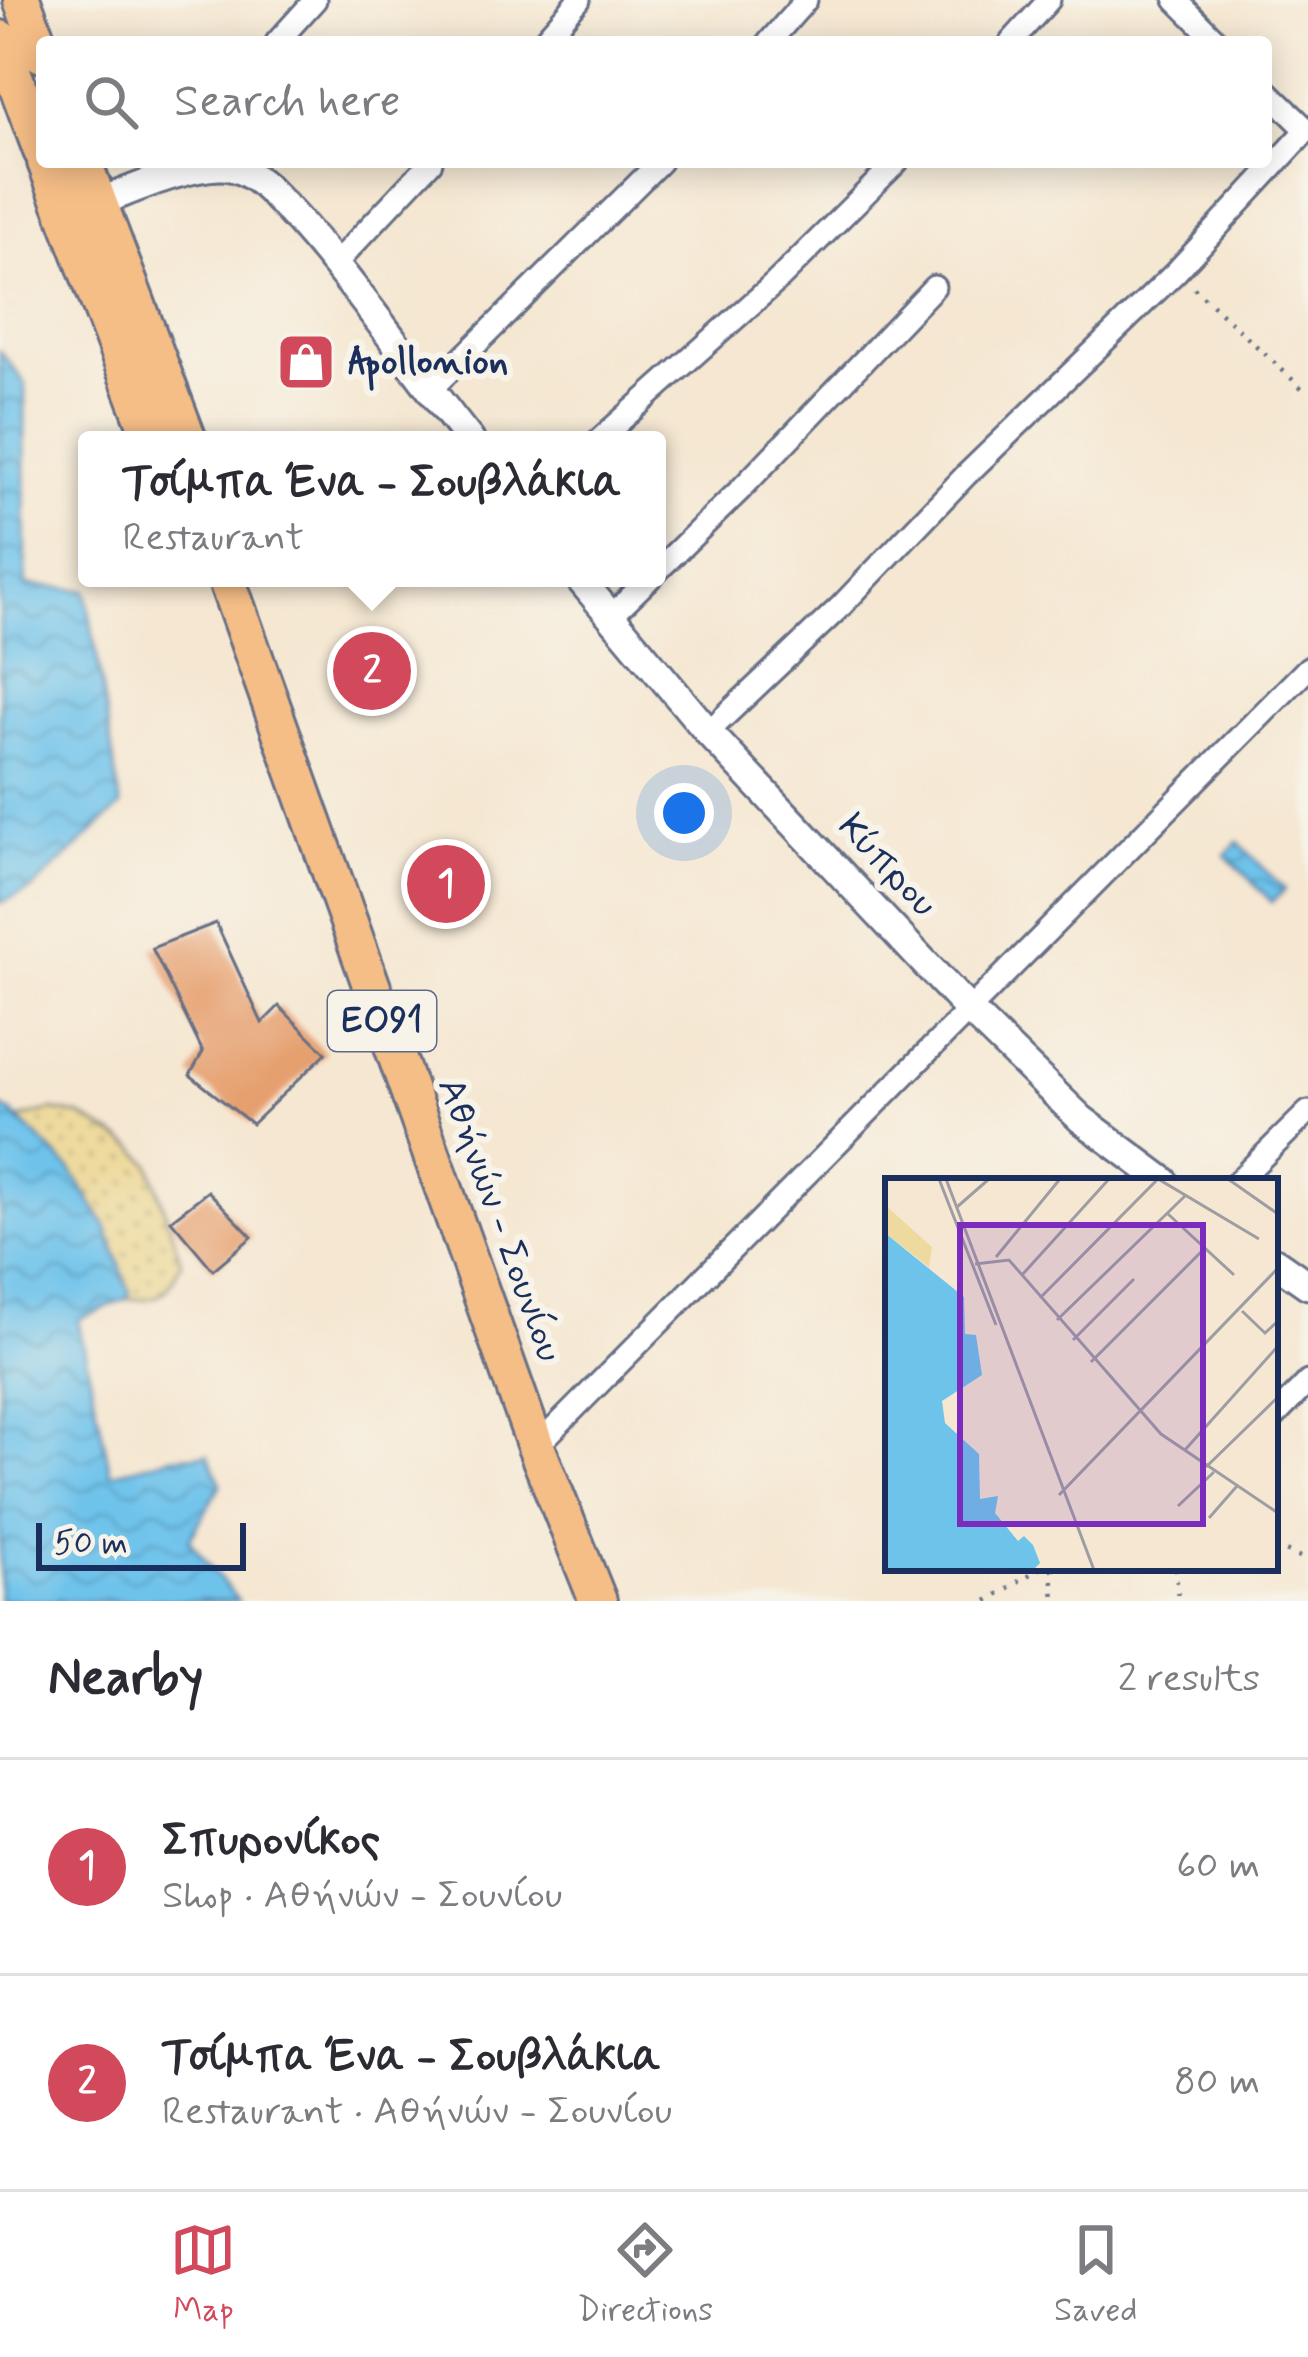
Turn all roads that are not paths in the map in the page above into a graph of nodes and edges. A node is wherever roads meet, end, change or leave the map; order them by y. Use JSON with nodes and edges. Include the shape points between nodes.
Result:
{"nodes":[{"id":1,"x":22,"y":0,"type":"edge"},
{"id":2,"x":315,"y":0,"type":"edge"},
{"id":3,"x":580,"y":0,"type":"edge"},
{"id":4,"x":806,"y":0,"type":"edge"},
{"id":5,"x":1048,"y":0,"type":"edge"},
{"id":6,"x":1176,"y":0,"type":"edge"},
{"id":7,"x":282,"y":36,"type":"edge"},
{"id":8,"x":547,"y":36,"type":"edge"},
{"id":9,"x":774,"y":36,"type":"edge"},
{"id":10,"x":1016,"y":36,"type":"edge"},
{"id":11,"x":1212,"y":36,"type":"edge"},
{"id":12,"x":36,"y":38,"type":"edge"},
{"id":13,"x":0,"y":39,"type":"edge"},
{"id":14,"x":1272,"y":96,"type":"edge"},
{"id":15,"x":1307,"y":131,"type":"edge"},
{"id":16,"x":36,"y":135,"type":"edge"},
{"id":17,"x":51,"y":168,"type":"edge"},
{"id":18,"x":83,"y":168,"type":"edge"},
{"id":19,"x":191,"y":168,"type":"edge"},
{"id":20,"x":228,"y":168,"type":"edge"},
{"id":21,"x":425,"y":168,"type":"edge"},
{"id":22,"x":654,"y":168,"type":"edge"},
{"id":23,"x":891,"y":168,"type":"edge"},
{"id":24,"x":82,"y":209,"type":"junction"},
{"id":25,"x":334,"y":266,"type":"junction"},
{"id":26,"x":934,"y":287,"type":"dead end"},
{"id":27,"x":430,"y":391,"type":"junction"},
{"id":28,"x":149,"y":431,"type":"edge"},
{"id":29,"x":184,"y":431,"type":"edge"},
{"id":30,"x":463,"y":431,"type":"edge"},
{"id":31,"x":609,"y":431,"type":"edge"},
{"id":32,"x":666,"y":562,"type":"edge"},
{"id":33,"x":226,"y":587,"type":"edge"},
{"id":34,"x":586,"y":587,"type":"edge"},
{"id":35,"x":641,"y":587,"type":"edge"},
{"id":36,"x":609,"y":618,"type":"junction"},
{"id":37,"x":1308,"y":668,"type":"edge"},
{"id":38,"x":708,"y":732,"type":"junction"},
{"id":39,"x":968,"y":1009,"type":"junction"},
{"id":40,"x":1308,"y":1112,"type":"edge"},
{"id":41,"x":1160,"y":1178,"type":"edge"},
{"id":42,"x":1241,"y":1178,"type":"edge"},
{"id":43,"x":1278,"y":1264,"type":"edge"},
{"id":44,"x":1308,"y":1285,"type":"edge"},
{"id":45,"x":1308,"y":1382,"type":"edge"},
{"id":46,"x":1278,"y":1412,"type":"edge"},
{"id":47,"x":536,"y":1447,"type":"junction"},
{"id":48,"x":598,"y":1601,"type":"edge"}],
"edges":[{"from":1,"to":12,"type":"main road"},
{"from":2,"to":7,"type":"street"},
{"from":3,"to":8,"type":"street"},
{"from":4,"to":9,"type":"street"},
{"from":5,"to":10,"type":"street"},
{"from":6,"to":11,"type":"street"},
{"from":13,"to":16,"type":"main road"},
{"from":14,"to":15,"type":"street"},
{"from":15,"to":38,"type":"street","via":[[1176,272]]},
{"from":17,"to":24,"type":"main road"},
{"from":18,"to":24,"type":"main road"},
{"from":19,"to":24,"type":"street"},
{"from":20,"to":25,"type":"street","via":[[267,187]]},
{"from":21,"to":25,"type":"street"},
{"from":22,"to":27,"type":"street"},
{"from":23,"to":31,"type":"street"},
{"from":24,"to":28,"type":"main road"},
{"from":24,"to":29,"type":"main road"},
{"from":25,"to":27,"type":"street"},
{"from":26,"to":32,"type":"street"},
{"from":27,"to":30,"type":"street"},
{"from":33,"to":47,"type":"main road","name":"Αθήνών - Σουνίου","number":"ΕΟ91"},
{"from":34,"to":36,"type":"street","name":"Κύπρου"},
{"from":35,"to":36,"type":"street"},
{"from":36,"to":38,"type":"street","name":"Κύπρου"},
{"from":37,"to":39,"type":"street"},
{"from":38,"to":39,"type":"street","name":"Κύπρου"},
{"from":39,"to":41,"type":"street","name":"Κύπρου","via":[[1081,1119]]},
{"from":39,"to":47,"type":"street"},
{"from":40,"to":42,"type":"street"},
{"from":43,"to":44,"type":"street"},
{"from":45,"to":46,"type":"street"},
{"from":47,"to":48,"type":"main road","name":"Αθήνών - Σουνίου","number":"ΕΟ91"}]}
